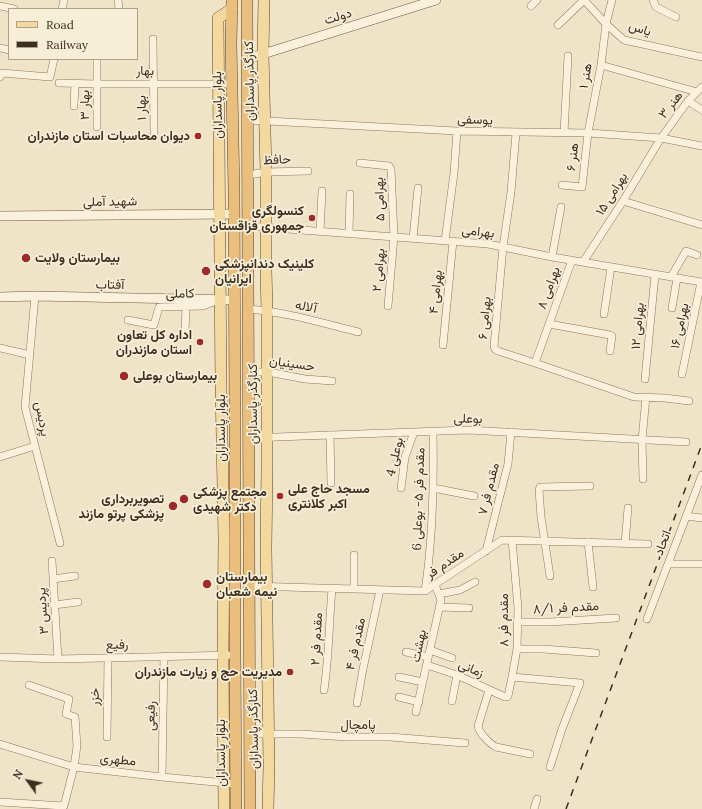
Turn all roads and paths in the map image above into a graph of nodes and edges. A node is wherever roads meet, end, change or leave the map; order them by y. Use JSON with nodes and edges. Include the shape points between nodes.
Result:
{"nodes":[{"id":1,"x":247,"y":0,"type":"edge"},
{"id":2,"x":264,"y":0,"type":"edge"},
{"id":3,"x":436,"y":0,"type":"edge"},
{"id":4,"x":537,"y":0,"type":"edge"},
{"id":5,"x":584,"y":0,"type":"edge"},
{"id":6,"x":617,"y":0,"type":"edge"},
{"id":7,"x":653,"y":0,"type":"edge"},
{"id":8,"x":612,"y":4,"type":"edge"},
{"id":9,"x":232,"y":5,"type":"edge"},
{"id":10,"x":531,"y":6,"type":"dead end"},
{"id":11,"x":676,"y":17,"type":"dead end"},
{"id":12,"x":256,"y":19,"type":"junction"},
{"id":13,"x":606,"y":24,"type":"junction"},
{"id":14,"x":558,"y":25,"type":"dead end"},
{"id":15,"x":153,"y":39,"type":"dead end"},
{"id":16,"x":218,"y":44,"type":"junction"},
{"id":17,"x":231,"y":44,"type":"junction"},
{"id":18,"x":263,"y":54,"type":"junction"},
{"id":19,"x":568,"y":56,"type":"dead end"},
{"id":20,"x":702,"y":57,"type":"edge"},
{"id":21,"x":247,"y":59,"type":"junction"},
{"id":22,"x":54,"y":60,"type":"edge"},
{"id":23,"x":97,"y":60,"type":"edge"},
{"id":24,"x":601,"y":65,"type":"junction"},
{"id":25,"x":0,"y":77,"type":"edge"},
{"id":26,"x":59,"y":83,"type":"dead end"},
{"id":27,"x":75,"y":83,"type":"junction"},
{"id":28,"x":153,"y":83,"type":"junction"},
{"id":29,"x":97,"y":84,"type":"junction"},
{"id":30,"x":218,"y":84,"type":"junction"},
{"id":31,"x":232,"y":84,"type":"junction"},
{"id":32,"x":702,"y":87,"type":"edge"},
{"id":33,"x":696,"y":92,"type":"junction"},
{"id":34,"x":688,"y":101,"type":"junction"},
{"id":35,"x":74,"y":106,"type":"dead end"},
{"id":36,"x":702,"y":110,"type":"edge"},
{"id":37,"x":248,"y":120,"type":"junction"},
{"id":38,"x":265,"y":120,"type":"junction"},
{"id":39,"x":97,"y":127,"type":"dead end"},
{"id":40,"x":457,"y":131,"type":"junction"},
{"id":41,"x":154,"y":132,"type":"dead end"},
{"id":42,"x":516,"y":133,"type":"junction"},
{"id":43,"x":564,"y":133,"type":"junction"},
{"id":44,"x":588,"y":133,"type":"junction"},
{"id":45,"x":660,"y":138,"type":"junction"},
{"id":46,"x":702,"y":146,"type":"edge"},
{"id":47,"x":360,"y":163,"type":"dead end"},
{"id":48,"x":308,"y":171,"type":"dead end"},
{"id":49,"x":266,"y":172,"type":"junction"},
{"id":50,"x":248,"y":175,"type":"junction"},
{"id":51,"x":562,"y":185,"type":"dead end"},
{"id":52,"x":418,"y":188,"type":"dead end"},
{"id":53,"x":322,"y":191,"type":"dead end"},
{"id":54,"x":350,"y":194,"type":"dead end"},
{"id":55,"x":623,"y":201,"type":"junction"},
{"id":56,"x":561,"y":207,"type":"dead end"},
{"id":57,"x":220,"y":214,"type":"junction"},
{"id":58,"x":233,"y":214,"type":"junction"},
{"id":59,"x":0,"y":216,"type":"edge"},
{"id":60,"x":702,"y":225,"type":"edge"},
{"id":61,"x":248,"y":226,"type":"junction"},
{"id":62,"x":266,"y":227,"type":"junction"},
{"id":63,"x":320,"y":231,"type":"junction"},
{"id":64,"x":349,"y":233,"type":"junction"},
{"id":65,"x":394,"y":237,"type":"junction"},
{"id":66,"x":413,"y":238,"type":"junction"},
{"id":67,"x":444,"y":241,"type":"junction"},
{"id":68,"x":453,"y":241,"type":"junction"},
{"id":69,"x":503,"y":247,"type":"junction"},
{"id":70,"x":697,"y":255,"type":"dead end"},
{"id":71,"x":552,"y":256,"type":"junction"},
{"id":72,"x":572,"y":260,"type":"junction"},
{"id":73,"x":583,"y":262,"type":"junction"},
{"id":74,"x":611,"y":267,"type":"junction"},
{"id":75,"x":655,"y":275,"type":"junction"},
{"id":76,"x":674,"y":277,"type":"junction"},
{"id":77,"x":702,"y":282,"type":"edge"},
{"id":78,"x":35,"y":296,"type":"junction"},
{"id":79,"x":0,"y":297,"type":"edge"},
{"id":80,"x":220,"y":299,"type":"junction"},
{"id":81,"x":234,"y":300,"type":"junction"},
{"id":82,"x":186,"y":306,"type":"junction"},
{"id":83,"x":388,"y":306,"type":"dead end"},
{"id":84,"x":672,"y":308,"type":"dead end"},
{"id":85,"x":248,"y":309,"type":"junction"},
{"id":86,"x":267,"y":311,"type":"junction"},
{"id":87,"x":604,"y":314,"type":"dead end"},
{"id":88,"x":128,"y":320,"type":"dead end"},
{"id":89,"x":549,"y":324,"type":"junction"},
{"id":90,"x":358,"y":332,"type":"dead end"},
{"id":91,"x":185,"y":333,"type":"dead end"},
{"id":92,"x":443,"y":345,"type":"dead end"},
{"id":93,"x":0,"y":348,"type":"edge"},
{"id":94,"x":610,"y":351,"type":"dead end"},
{"id":95,"x":30,"y":355,"type":"junction"},
{"id":96,"x":535,"y":363,"type":"junction"},
{"id":97,"x":248,"y":372,"type":"junction"},
{"id":98,"x":268,"y":372,"type":"junction"},
{"id":99,"x":682,"y":374,"type":"dead end"},
{"id":100,"x":645,"y":379,"type":"dead end"},
{"id":101,"x":332,"y":381,"type":"dead end"},
{"id":102,"x":646,"y":397,"type":"junction"},
{"id":103,"x":689,"y":401,"type":"dead end"},
{"id":104,"x":433,"y":431,"type":"junction"},
{"id":105,"x":414,"y":432,"type":"junction"},
{"id":106,"x":511,"y":432,"type":"junction"},
{"id":107,"x":330,"y":435,"type":"junction"},
{"id":108,"x":268,"y":437,"type":"junction"},
{"id":109,"x":249,"y":438,"type":"junction"},
{"id":110,"x":642,"y":440,"type":"junction"},
{"id":111,"x":686,"y":442,"type":"dead end"},
{"id":112,"x":35,"y":446,"type":"junction"},
{"id":113,"x":0,"y":457,"type":"edge"},
{"id":114,"x":702,"y":475,"type":"edge"},
{"id":115,"x":643,"y":479,"type":"dead end"},
{"id":116,"x":331,"y":483,"type":"dead end"},
{"id":117,"x":590,"y":486,"type":"dead end"},
{"id":118,"x":401,"y":488,"type":"dead end"},
{"id":119,"x":433,"y":488,"type":"junction"},
{"id":120,"x":474,"y":496,"type":"dead end"},
{"id":121,"x":628,"y":508,"type":"dead end"},
{"id":122,"x":686,"y":516,"type":"junction"},
{"id":123,"x":702,"y":518,"type":"edge"},
{"id":124,"x":512,"y":540,"type":"junction"},
{"id":125,"x":545,"y":541,"type":"junction"},
{"id":126,"x":588,"y":542,"type":"junction"},
{"id":127,"x":60,"y":543,"type":"dead end"},
{"id":128,"x":625,"y":544,"type":"junction"},
{"id":129,"x":648,"y":544,"type":"dead end"},
{"id":130,"x":486,"y":550,"type":"junction"},
{"id":131,"x":354,"y":555,"type":"dead end"},
{"id":132,"x":52,"y":561,"type":"dead end"},
{"id":133,"x":668,"y":564,"type":"junction"},
{"id":134,"x":702,"y":564,"type":"edge"},
{"id":135,"x":75,"y":576,"type":"dead end"},
{"id":136,"x":550,"y":576,"type":"dead end"},
{"id":137,"x":53,"y":579,"type":"junction"},
{"id":138,"x":475,"y":582,"type":"dead end"},
{"id":139,"x":435,"y":585,"type":"junction"},
{"id":140,"x":249,"y":586,"type":"junction"},
{"id":141,"x":267,"y":587,"type":"junction"},
{"id":142,"x":593,"y":587,"type":"dead end"},
{"id":143,"x":332,"y":589,"type":"junction"},
{"id":144,"x":354,"y":589,"type":"junction"},
{"id":145,"x":380,"y":590,"type":"junction"},
{"id":146,"x":426,"y":591,"type":"junction"},
{"id":147,"x":439,"y":594,"type":"junction"},
{"id":148,"x":78,"y":602,"type":"dead end"},
{"id":149,"x":54,"y":605,"type":"junction"},
{"id":150,"x":439,"y":607,"type":"junction"},
{"id":151,"x":469,"y":608,"type":"dead end"},
{"id":152,"x":616,"y":618,"type":"dead end"},
{"id":153,"x":647,"y":619,"type":"dead end"},
{"id":154,"x":517,"y":622,"type":"junction"},
{"id":155,"x":517,"y":649,"type":"junction"},
{"id":156,"x":406,"y":652,"type":"dead end"},
{"id":157,"x":596,"y":653,"type":"dead end"},
{"id":158,"x":429,"y":654,"type":"junction"},
{"id":159,"x":223,"y":655,"type":"junction"},
{"id":160,"x":235,"y":655,"type":"junction"},
{"id":161,"x":164,"y":656,"type":"junction"},
{"id":162,"x":0,"y":657,"type":"edge"},
{"id":163,"x":108,"y":658,"type":"junction"},
{"id":164,"x":452,"y":658,"type":"dead end"},
{"id":165,"x":58,"y":659,"type":"junction"},
{"id":166,"x":427,"y":665,"type":"junction"},
{"id":167,"x":457,"y":675,"type":"junction"},
{"id":168,"x":399,"y":677,"type":"dead end"},
{"id":169,"x":512,"y":677,"type":"junction"},
{"id":170,"x":423,"y":682,"type":"junction"},
{"id":171,"x":28,"y":685,"type":"dead end"},
{"id":172,"x":324,"y":690,"type":"dead end"},
{"id":173,"x":490,"y":690,"type":"junction"},
{"id":174,"x":399,"y":697,"type":"dead end"},
{"id":175,"x":505,"y":697,"type":"joint"},
{"id":176,"x":452,"y":701,"type":"dead end"},
{"id":177,"x":419,"y":702,"type":"junction"},
{"id":178,"x":357,"y":703,"type":"dead end"},
{"id":179,"x":416,"y":712,"type":"dead end"},
{"id":180,"x":250,"y":734,"type":"junction"},
{"id":181,"x":268,"y":734,"type":"junction"},
{"id":182,"x":107,"y":737,"type":"dead end"},
{"id":183,"x":465,"y":743,"type":"dead end"},
{"id":184,"x":0,"y":744,"type":"edge"},
{"id":185,"x":530,"y":754,"type":"dead end"},
{"id":186,"x":74,"y":767,"type":"junction"},
{"id":187,"x":550,"y":767,"type":"dead end"},
{"id":188,"x":162,"y":777,"type":"junction"},
{"id":189,"x":223,"y":783,"type":"junction"},
{"id":190,"x":236,"y":784,"type":"junction"},
{"id":191,"x":537,"y":799,"type":"dead end"},
{"id":192,"x":0,"y":802,"type":"edge"},
{"id":193,"x":224,"y":809,"type":"edge"},
{"id":194,"x":236,"y":809,"type":"edge"},
{"id":195,"x":250,"y":809,"type":"edge"},
{"id":196,"x":268,"y":809,"type":"edge"},
{"id":197,"x":534,"y":809,"type":"edge"}],
"edges":[{"from":1,"to":12,"type":"highway"},
{"from":2,"to":12,"type":"main road","name":"کنارگذر پاسداران"},
{"from":3,"to":18,"type":"main road","name":"دولت"},
{"from":4,"to":10,"type":"street"},
{"from":5,"to":13,"type":"street","name":"یاس"},
{"from":5,"to":14,"type":"street"},
{"from":6,"to":8,"type":"street","name":"هنر ۱"},
{"from":7,"to":11,"type":"street","via":[[656,6]]},
{"from":8,"to":13,"type":"street","name":"هنر ۱"},
{"from":9,"to":16,"type":"main road","via":[[218,18]]},
{"from":9,"to":17,"type":"highway","name":"بلوار پاسداران"},
{"from":12,"to":18,"type":"main road","name":"کنارگذر پاسداران"},
{"from":12,"to":21,"type":"highway"},
{"from":13,"to":20,"type":"street","name":"یاس","via":[[624,40]]},
{"from":13,"to":24,"type":"street","name":"هنر ۱"},
{"from":15,"to":28,"type":"street","name":"بهار ۱"},
{"from":16,"to":17,"type":"street"},
{"from":16,"to":30,"type":"main road"},
{"from":17,"to":31,"type":"highway","name":"بلوار پاسداران"},
{"from":18,"to":21,"type":"main road","name":"دولت"},
{"from":18,"to":38,"type":"main road","name":"کنارگذر پاسداران"},
{"from":19,"to":43,"type":"street"},
{"from":21,"to":37,"type":"highway"},
{"from":22,"to":25,"type":"street","via":[[50,77],[2,72]]},
{"from":23,"to":29,"type":"street","name":"بهار ۳"},
{"from":24,"to":33,"type":"street"},
{"from":24,"to":44,"type":"street","name":"هنر ۱"},
{"from":26,"to":27,"type":"street","name":"بهار"},
{"from":27,"to":29,"type":"street","name":"بهار"},
{"from":27,"to":35,"type":"street"},
{"from":28,"to":29,"type":"street","name":"بهار"},
{"from":28,"to":30,"type":"street","name":"بهار"},
{"from":28,"to":41,"type":"street","name":"بهار ۱"},
{"from":29,"to":39,"type":"street","name":"بهار ۳"},
{"from":30,"to":31,"type":"street","name":"بهار"},
{"from":30,"to":57,"type":"main road"},
{"from":31,"to":58,"type":"highway","name":"بلوار پاسداران"},
{"from":32,"to":33,"type":"street","name":"هنر ۳"},
{"from":33,"to":34,"type":"street","name":"هنر ۳"},
{"from":34,"to":36,"type":"street"},
{"from":34,"to":45,"type":"street","name":"هنر ۳"},
{"from":37,"to":38,"type":"street","name":"یوسفی"},
{"from":37,"to":50,"type":"highway"},
{"from":38,"to":40,"type":"street","name":"یوسفی"},
{"from":38,"to":49,"type":"main road","name":"کنارگذر پاسداران"},
{"from":40,"to":42,"type":"street","name":"یوسفی"},
{"from":40,"to":67,"type":"street"},
{"from":42,"to":43,"type":"street","name":"یوسفی"},
{"from":42,"to":69,"type":"street","name":"بهرامی ۶"},
{"from":43,"to":44,"type":"street","name":"یوسفی"},
{"from":44,"to":45,"type":"street","name":"یوسفی"},
{"from":44,"to":51,"type":"street","name":"هنر ۶","via":[[582,187]]},
{"from":45,"to":46,"type":"street","name":"یوسفی"},
{"from":45,"to":55,"type":"street","name":"بهرامی ۱۵"},
{"from":47,"to":65,"type":"street","name":"بهرامی ۵","via":[[391,168]]},
{"from":48,"to":49,"type":"street","name":"حافظ"},
{"from":49,"to":50,"type":"street","name":"حافظ"},
{"from":49,"to":62,"type":"main road","name":"کنارگذر پاسداران"},
{"from":50,"to":61,"type":"highway"},
{"from":52,"to":66,"type":"street"},
{"from":53,"to":63,"type":"street"},
{"from":54,"to":64,"type":"street"},
{"from":55,"to":60,"type":"street"},
{"from":55,"to":73,"type":"street","name":"بهرامی ۱۵"},
{"from":56,"to":71,"type":"street"},
{"from":57,"to":58,"type":"main road","name":"شهید آملی"},
{"from":57,"to":59,"type":"main road","name":"شهید آملی"},
{"from":57,"to":80,"type":"main road"},
{"from":58,"to":81,"type":"highway","name":"بلوار پاسداران"},
{"from":61,"to":62,"type":"street","name":"بهرامی"},
{"from":61,"to":85,"type":"highway"},
{"from":62,"to":63,"type":"street","name":"بهرامی"},
{"from":62,"to":86,"type":"main road","name":"کنارگذر پاسداران"},
{"from":63,"to":64,"type":"street","name":"بهرامی"},
{"from":64,"to":65,"type":"street","name":"بهرامی"},
{"from":65,"to":66,"type":"street","name":"بهرامی"},
{"from":65,"to":83,"type":"street","name":"بهرامی ۲"},
{"from":66,"to":67,"type":"street","name":"بهرامی"},
{"from":67,"to":68,"type":"street","name":"بهرامی"},
{"from":68,"to":69,"type":"street","name":"بهرامی"},
{"from":68,"to":92,"type":"street","name":"بهرامی ۴"},
{"from":69,"to":71,"type":"street","name":"بهرامی"},
{"from":69,"to":96,"type":"street","name":"بهرامی ۶","via":[[494,346],[498,351]]},
{"from":70,"to":76,"type":"street","via":[[686,251]]},
{"from":71,"to":72,"type":"street","name":"بهرامی"},
{"from":72,"to":73,"type":"street","name":"بهرامی"},
{"from":72,"to":89,"type":"street","name":"بهرامی ۸"},
{"from":73,"to":74,"type":"street","name":"بهرامی"},
{"from":74,"to":75,"type":"street","name":"بهرامی"},
{"from":74,"to":87,"type":"street"},
{"from":75,"to":76,"type":"street","name":"بهرامی"},
{"from":75,"to":100,"type":"street","name":"بهرامی ۱۲"},
{"from":76,"to":77,"type":"street","name":"بهرامی"},
{"from":76,"to":84,"type":"street"},
{"from":77,"to":99,"type":"street","name":"بهرامی ۱۶"},
{"from":78,"to":79,"type":"main road","name":"آفتاب"},
{"from":78,"to":80,"type":"main road","name":"آفتاب"},
{"from":78,"to":95,"type":"street","name":"پردیس"},
{"from":80,"to":81,"type":"main road","name":"آفتاب"},
{"from":80,"to":82,"type":"street","name":"کاملی","via":[[203,306]]},
{"from":80,"to":159,"type":"main road"},
{"from":81,"to":160,"type":"highway","name":"بلوار پاسداران"},
{"from":82,"to":88,"type":"street","name":"کاملی","via":[[159,307],[154,325]]},
{"from":82,"to":91,"type":"street"},
{"from":85,"to":86,"type":"street","name":"آلاله"},
{"from":85,"to":97,"type":"highway"},
{"from":86,"to":90,"type":"street","name":"آلاله"},
{"from":86,"to":98,"type":"main road","name":"کنارگذر پاسداران"},
{"from":89,"to":94,"type":"street","name":"بهرامی ۸","via":[[610,335]]},
{"from":89,"to":96,"type":"street","name":"بهرامی ۸"},
{"from":93,"to":95,"type":"street"},
{"from":95,"to":112,"type":"street","name":"پردیس","via":[[25,407]]},
{"from":96,"to":102,"type":"street","name":"بهرامی ۶","via":[[634,397]]},
{"from":97,"to":98,"type":"street","name":"حسینیان"},
{"from":97,"to":109,"type":"highway"},
{"from":98,"to":101,"type":"street","name":"حسینیان"},
{"from":98,"to":108,"type":"main road","name":"کنارگذر پاسداران"},
{"from":102,"to":103,"type":"street","name":"بهرامی ۶"},
{"from":102,"to":110,"type":"street"},
{"from":104,"to":105,"type":"street","name":"بوعلی"},
{"from":104,"to":106,"type":"street","name":"بوعلی"},
{"from":104,"to":119,"type":"street","name":"مقدم فر ۵- بوعلی 6"},
{"from":105,"to":107,"type":"street","name":"بوعلی"},
{"from":105,"to":118,"type":"street","name":"بوعلی 4","via":[[405,457]]},
{"from":106,"to":110,"type":"street","name":"بوعلی"},
{"from":106,"to":130,"type":"street","name":"مقدم فر ۷","via":[[508,464]]},
{"from":107,"to":108,"type":"street","name":"بوعلی"},
{"from":107,"to":116,"type":"street"},
{"from":108,"to":109,"type":"street","name":"بوعلی"},
{"from":108,"to":141,"type":"main road","name":"کنارگذر پاسداران"},
{"from":109,"to":140,"type":"highway"},
{"from":110,"to":111,"type":"street","name":"بوعلی"},
{"from":110,"to":115,"type":"street"},
{"from":112,"to":113,"type":"street"},
{"from":112,"to":127,"type":"street","name":"پردیس"},
{"from":114,"to":122,"type":"street","name":"اتحاد"},
{"from":117,"to":125,"type":"street","via":[[540,487]]},
{"from":119,"to":120,"type":"street"},
{"from":119,"to":146,"type":"street","name":"مقدم فر ۵- بوعلی 6"},
{"from":121,"to":128,"type":"street"},
{"from":122,"to":123,"type":"street"},
{"from":122,"to":133,"type":"street","name":"اتحاد"},
{"from":124,"to":125,"type":"street","name":"مقدم فر"},
{"from":124,"to":130,"type":"street","name":"مقدم فر","via":[[502,540]]},
{"from":124,"to":154,"type":"street","name":"مقدم فر ۸"},
{"from":125,"to":126,"type":"street","name":"مقدم فر"},
{"from":125,"to":136,"type":"street"},
{"from":126,"to":128,"type":"street","name":"مقدم فر"},
{"from":126,"to":142,"type":"street"},
{"from":128,"to":129,"type":"street","name":"مقدم فر"},
{"from":130,"to":139,"type":"street","name":"مقدم فر"},
{"from":131,"to":144,"type":"street"},
{"from":132,"to":137,"type":"street","name":"پردیس ۳"},
{"from":133,"to":134,"type":"street"},
{"from":133,"to":153,"type":"street","name":"اتحاد"},
{"from":135,"to":137,"type":"street"},
{"from":137,"to":149,"type":"street","name":"پردیس ۳"},
{"from":138,"to":147,"type":"street","via":[[460,590]]},
{"from":139,"to":146,"type":"street","name":"مقدم فر"},
{"from":139,"to":147,"type":"street","name":"بهشت"},
{"from":140,"to":141,"type":"street","name":"مقدم فر"},
{"from":140,"to":180,"type":"highway"},
{"from":141,"to":143,"type":"street","name":"مقدم فر"},
{"from":141,"to":181,"type":"main road","name":"کنارگذر پاسداران"},
{"from":143,"to":144,"type":"street","name":"مقدم فر"},
{"from":143,"to":172,"type":"street","name":"مقدم فر ۲","via":[[328,666]]},
{"from":144,"to":145,"type":"street","name":"مقدم فر"},
{"from":145,"to":146,"type":"street","name":"مقدم فر"},
{"from":145,"to":178,"type":"street","name":"مقدم فر ۴"},
{"from":147,"to":150,"type":"street","name":"بهشت"},
{"from":148,"to":149,"type":"street"},
{"from":149,"to":165,"type":"street","name":"پردیس ۳"},
{"from":150,"to":151,"type":"street"},
{"from":150,"to":158,"type":"street","name":"بهشت"},
{"from":152,"to":154,"type":"street","name":"مقدم فر ۸/۱"},
{"from":154,"to":155,"type":"street","name":"مقدم فر ۸"},
{"from":155,"to":157,"type":"street"},
{"from":155,"to":169,"type":"street","name":"مقدم فر ۸"},
{"from":156,"to":158,"type":"street"},
{"from":158,"to":164,"type":"street"},
{"from":158,"to":166,"type":"street","name":"بهشت"},
{"from":159,"to":160,"type":"street","name":"رفیع"},
{"from":159,"to":161,"type":"street","name":"رفیع"},
{"from":159,"to":189,"type":"main road"},
{"from":160,"to":190,"type":"highway","name":"بلوار پاسداران"},
{"from":161,"to":163,"type":"street","name":"رفیع"},
{"from":161,"to":188,"type":"street","name":"رفیعی"},
{"from":162,"to":165,"type":"street","name":"رفیع"},
{"from":163,"to":165,"type":"street","name":"رفیع"},
{"from":163,"to":182,"type":"street","name":"خزر"},
{"from":166,"to":167,"type":"street","name":"زمانی"},
{"from":166,"to":170,"type":"street","name":"بهشت"},
{"from":167,"to":173,"type":"street","name":"زمانی"},
{"from":167,"to":176,"type":"street"},
{"from":168,"to":170,"type":"street"},
{"from":169,"to":175,"type":"street","name":"مقدم فر ۸","via":[[508,696]]},
{"from":169,"to":187,"type":"street","via":[[580,683]]},
{"from":170,"to":177,"type":"street","name":"بهشت"},
{"from":171,"to":186,"type":"street","via":[[69,699],[66,714],[75,717],[77,746]]},
{"from":173,"to":175,"type":"street","name":"زمانی"},
{"from":173,"to":185,"type":"street","via":[[478,726],[479,731],[496,747]]},
{"from":174,"to":177,"type":"street"},
{"from":177,"to":179,"type":"street","name":"بهشت"},
{"from":180,"to":181,"type":"street","name":"پامچال"},
{"from":180,"to":195,"type":"highway"},
{"from":181,"to":183,"type":"street","name":"پامچال","via":[[390,737]]},
{"from":181,"to":196,"type":"main road","name":"کنارگذر پاسداران"},
{"from":184,"to":186,"type":"street","name":"مطهری"},
{"from":186,"to":188,"type":"street","name":"مطهری"},
{"from":186,"to":192,"type":"street","via":[[64,806]]},
{"from":188,"to":189,"type":"street","name":"مطهری"},
{"from":189,"to":190,"type":"street","name":"مطهری"},
{"from":189,"to":193,"type":"main road"},
{"from":190,"to":194,"type":"highway","name":"بلوار پاسداران"},
{"from":191,"to":197,"type":"street"}]}
